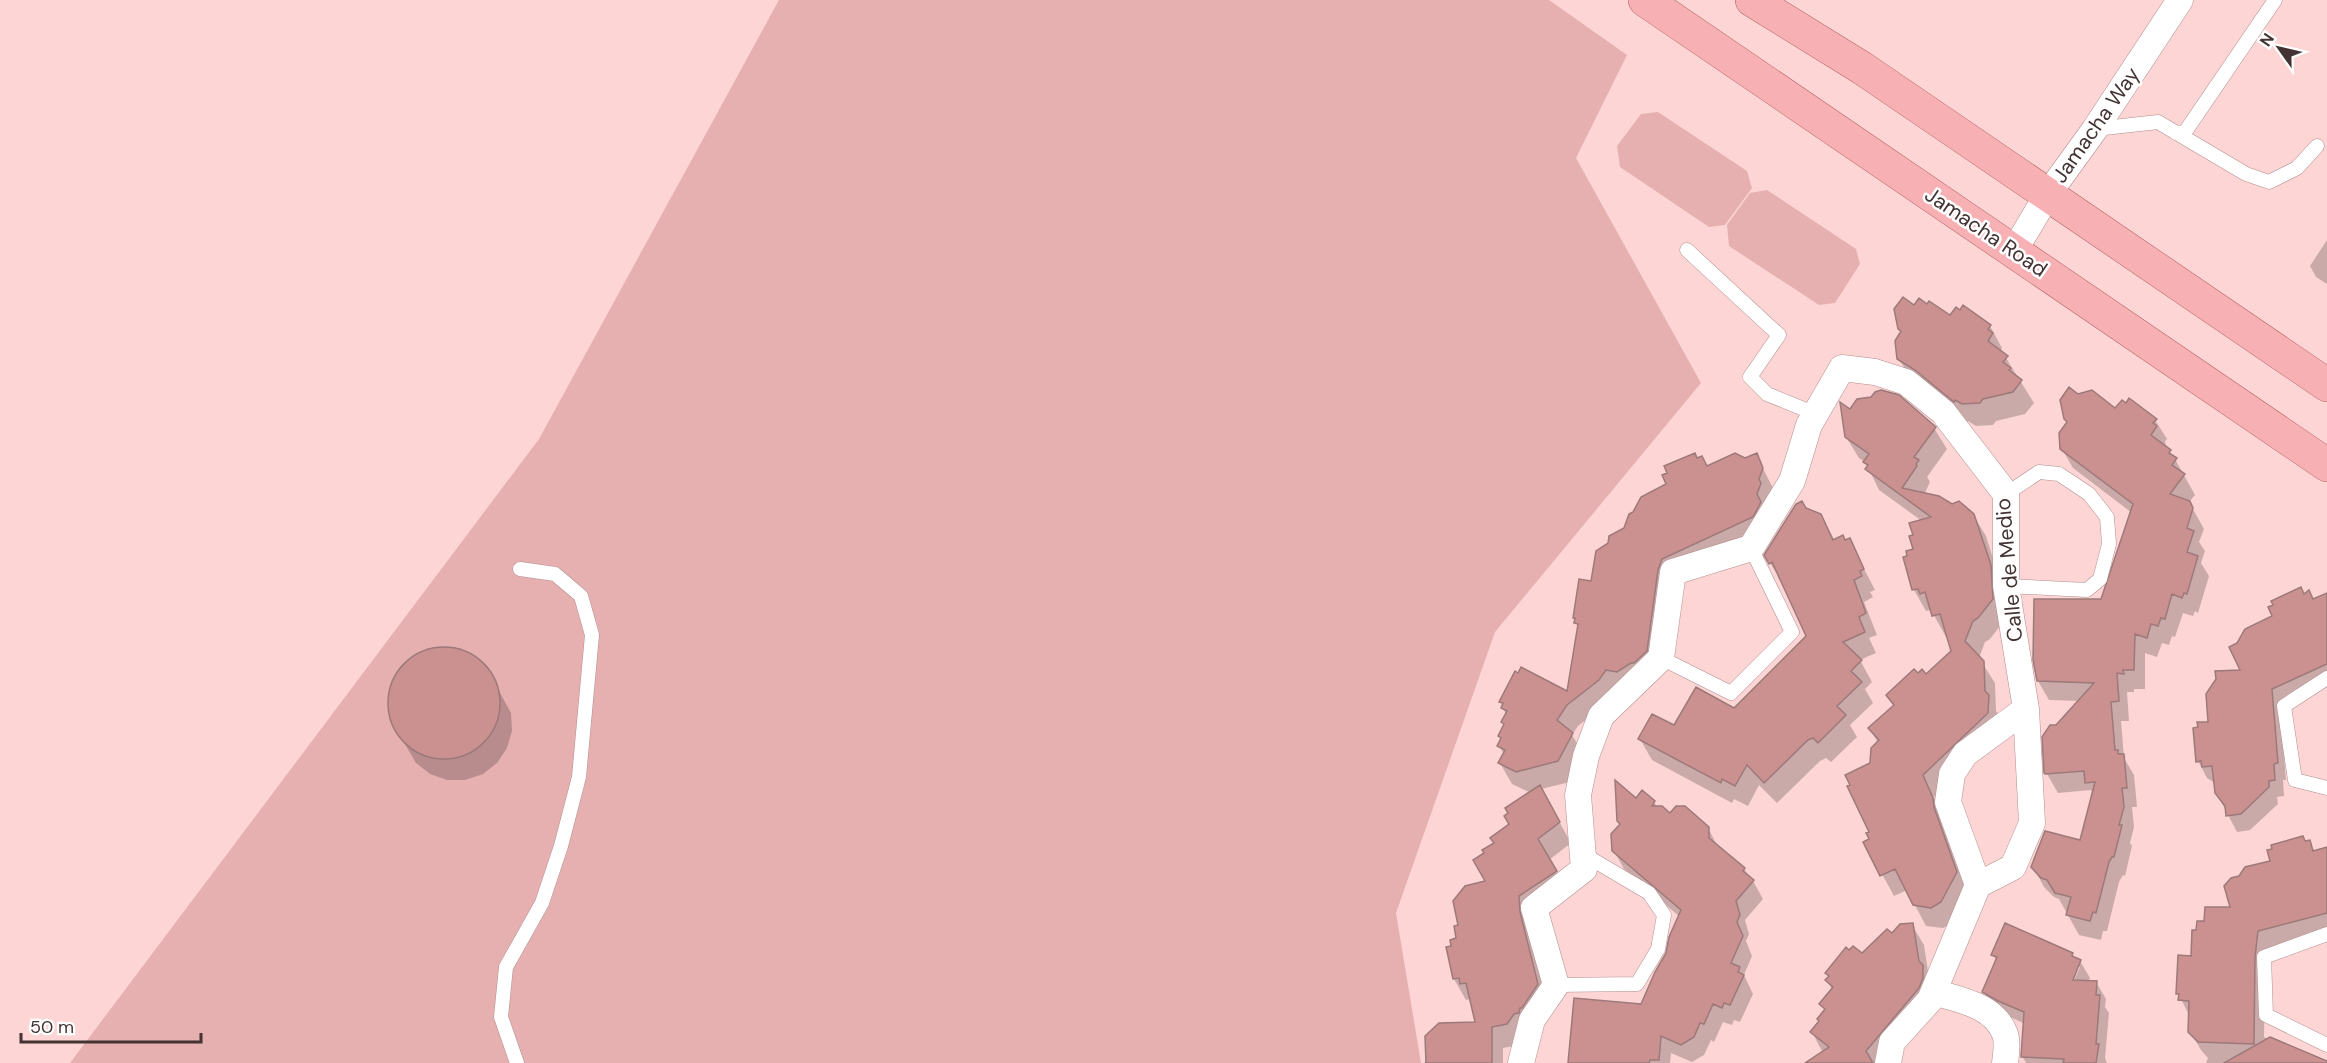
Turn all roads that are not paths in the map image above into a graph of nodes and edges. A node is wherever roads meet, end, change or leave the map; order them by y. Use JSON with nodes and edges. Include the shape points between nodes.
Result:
{"nodes":[{"id":1,"x":1645,"y":0,"type":"edge"},
{"id":2,"x":1752,"y":0,"type":"edge"},
{"id":3,"x":2180,"y":0,"type":"edge"},
{"id":4,"x":2275,"y":0,"type":"edge"},
{"id":5,"x":2095,"y":129,"type":"junction"},
{"id":6,"x":2176,"y":134,"type":"junction"},
{"id":7,"x":2317,"y":146,"type":"dead end"},
{"id":8,"x":2048,"y":194,"type":"junction"},
{"id":9,"x":1687,"y":250,"type":"dead end"},
{"id":10,"x":2014,"y":251,"type":"junction"},
{"id":11,"x":2327,"y":385,"type":"edge"},
{"id":12,"x":1812,"y":419,"type":"junction"},
{"id":13,"x":2327,"y":465,"type":"edge"},
{"id":14,"x":2006,"y":494,"type":"junction"},
{"id":15,"x":1752,"y":548,"type":"junction"},
{"id":16,"x":520,"y":569,"type":"dead end"},
{"id":17,"x":2006,"y":586,"type":"junction"},
{"id":18,"x":1661,"y":658,"type":"junction"},
{"id":19,"x":2327,"y":678,"type":"edge"},
{"id":20,"x":2026,"y":709,"type":"junction"},
{"id":21,"x":2327,"y":788,"type":"edge"},
{"id":22,"x":1583,"y":854,"type":"junction"},
{"id":23,"x":1978,"y":885,"type":"junction"},
{"id":24,"x":2327,"y":934,"type":"edge"},
{"id":25,"x":1556,"y":985,"type":"junction"},
{"id":26,"x":1934,"y":992,"type":"junction"},
{"id":27,"x":2327,"y":1045,"type":"edge"},
{"id":28,"x":517,"y":1063,"type":"edge"},
{"id":29,"x":1521,"y":1063,"type":"edge"},
{"id":30,"x":1887,"y":1063,"type":"edge"},
{"id":31,"x":2005,"y":1063,"type":"edge"}],
"edges":[{"from":1,"to":10,"type":"main road","name":"Jamacha Road"},
{"from":2,"to":8,"type":"main road","via":[[1862,68]]},
{"from":3,"to":5,"type":"street","name":"Jamacha Way"},
{"from":4,"to":6,"type":"lane","via":[[2186,132]]},
{"from":5,"to":6,"type":"lane","via":[[2158,122]]},
{"from":5,"to":8,"type":"street","name":"Jamacha Way"},
{"from":6,"to":7,"type":"lane","via":[[2246,174],[2269,182],[2297,168]]},
{"from":8,"to":10,"type":"street","name":"Jamacha Way"},
{"from":8,"to":11,"type":"main road"},
{"from":9,"to":12,"type":"lane","via":[[1779,335],[1750,376],[1767,394]]},
{"from":10,"to":13,"type":"main road","name":"Jamacha Road"},
{"from":12,"to":14,"type":"street","name":"Calle de Medio","via":[[1842,368],[1875,372],[1906,382],[1943,412]]},
{"from":12,"to":15,"type":"street","via":[[1792,481]]},
{"from":14,"to":17,"type":"street","name":"Calle de Medio"},
{"from":14,"to":17,"type":"lane","via":[[2039,472],[2059,474],[2089,494],[2107,517],[2109,544],[2100,579],[2088,590]]},
{"from":15,"to":18,"type":"street","via":[[1673,572]]},
{"from":15,"to":18,"type":"lane","via":[[1791,632],[1731,693]]},
{"from":16,"to":28,"type":"lane","via":[[555,574],[580,596],[592,635],[579,777],[542,903],[506,967],[501,1017]]},
{"from":17,"to":20,"type":"street","name":"Calle de Medio"},
{"from":18,"to":22,"type":"street","via":[[1601,716],[1586,756],[1578,795]]},
{"from":19,"to":21,"type":"lane","via":[[2284,706],[2295,780]]},
{"from":20,"to":23,"type":"street","name":"Calle de Medio","via":[[2032,823],[2013,867]]},
{"from":20,"to":23,"type":"street","via":[[1965,754],[1952,774],[1948,802]]},
{"from":22,"to":25,"type":"street","via":[[1584,869],[1534,908]]},
{"from":22,"to":25,"type":"lane","via":[[1648,893],[1664,915],[1658,949],[1637,984]]},
{"from":23,"to":26,"type":"street"},
{"from":24,"to":27,"type":"lane","via":[[2264,957],[2266,1015]]},
{"from":25,"to":29,"type":"street","via":[[1532,1020]]},
{"from":26,"to":30,"type":"street","via":[[1892,1042]]},
{"from":26,"to":31,"type":"street","via":[[1984,1008],[1996,1020],[2006,1036]]}]}
